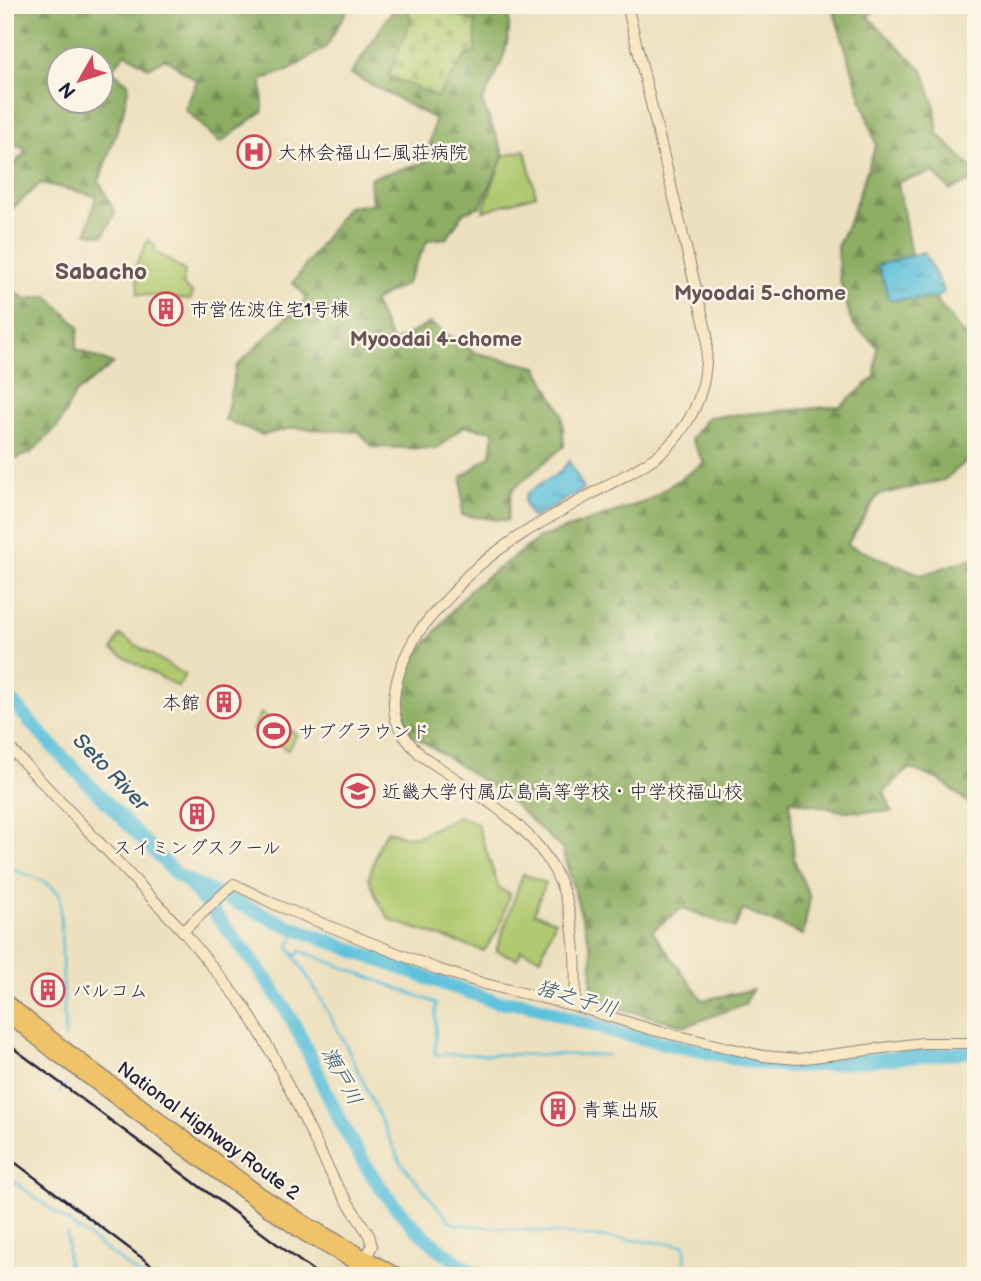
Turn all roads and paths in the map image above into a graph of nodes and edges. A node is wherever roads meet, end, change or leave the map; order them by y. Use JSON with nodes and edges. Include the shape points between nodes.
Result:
{"nodes":[{"id":1,"x":627,"y":5,"type":"edge"},
{"id":2,"x":5,"y":743,"type":"edge"},
{"id":3,"x":185,"y":929,"type":"junction"},
{"id":4,"x":5,"y":1000,"type":"edge"},
{"id":5,"x":575,"y":1006,"type":"junction"},
{"id":6,"x":5,"y":1013,"type":"edge"},
{"id":7,"x":976,"y":1043,"type":"edge"},
{"id":8,"x":364,"y":1262,"type":"junction"},
{"id":9,"x":378,"y":1276,"type":"edge"},
{"id":10,"x":400,"y":1276,"type":"edge"}],
"edges":[{"from":1,"to":5,"type":"street","via":[[707,334],[705,383],[679,435],[654,460],[521,535],[465,578],[418,630],[392,699],[399,726],[410,744],[516,821],[556,871],[572,926]]},
{"from":2,"to":3,"type":"street"},
{"from":3,"to":5,"type":"street","via":[[234,884],[275,905],[437,969]]},
{"from":3,"to":8,"type":"street","via":[[255,1023],[336,1184],[369,1235],[372,1246]]},
{"from":4,"to":8,"type":"highway","name":"National Highway Route 2","via":[[261,1194]]},
{"from":5,"to":7,"type":"street","via":[[665,1033],[784,1059]]},
{"from":6,"to":8,"type":"highway","name":"National Highway Route 2","via":[[257,1202],[305,1235]]},
{"from":8,"to":9,"type":"highway","name":"National Highway Route 2"},
{"from":8,"to":10,"type":"highway","name":"National Highway Route 2"}]}
